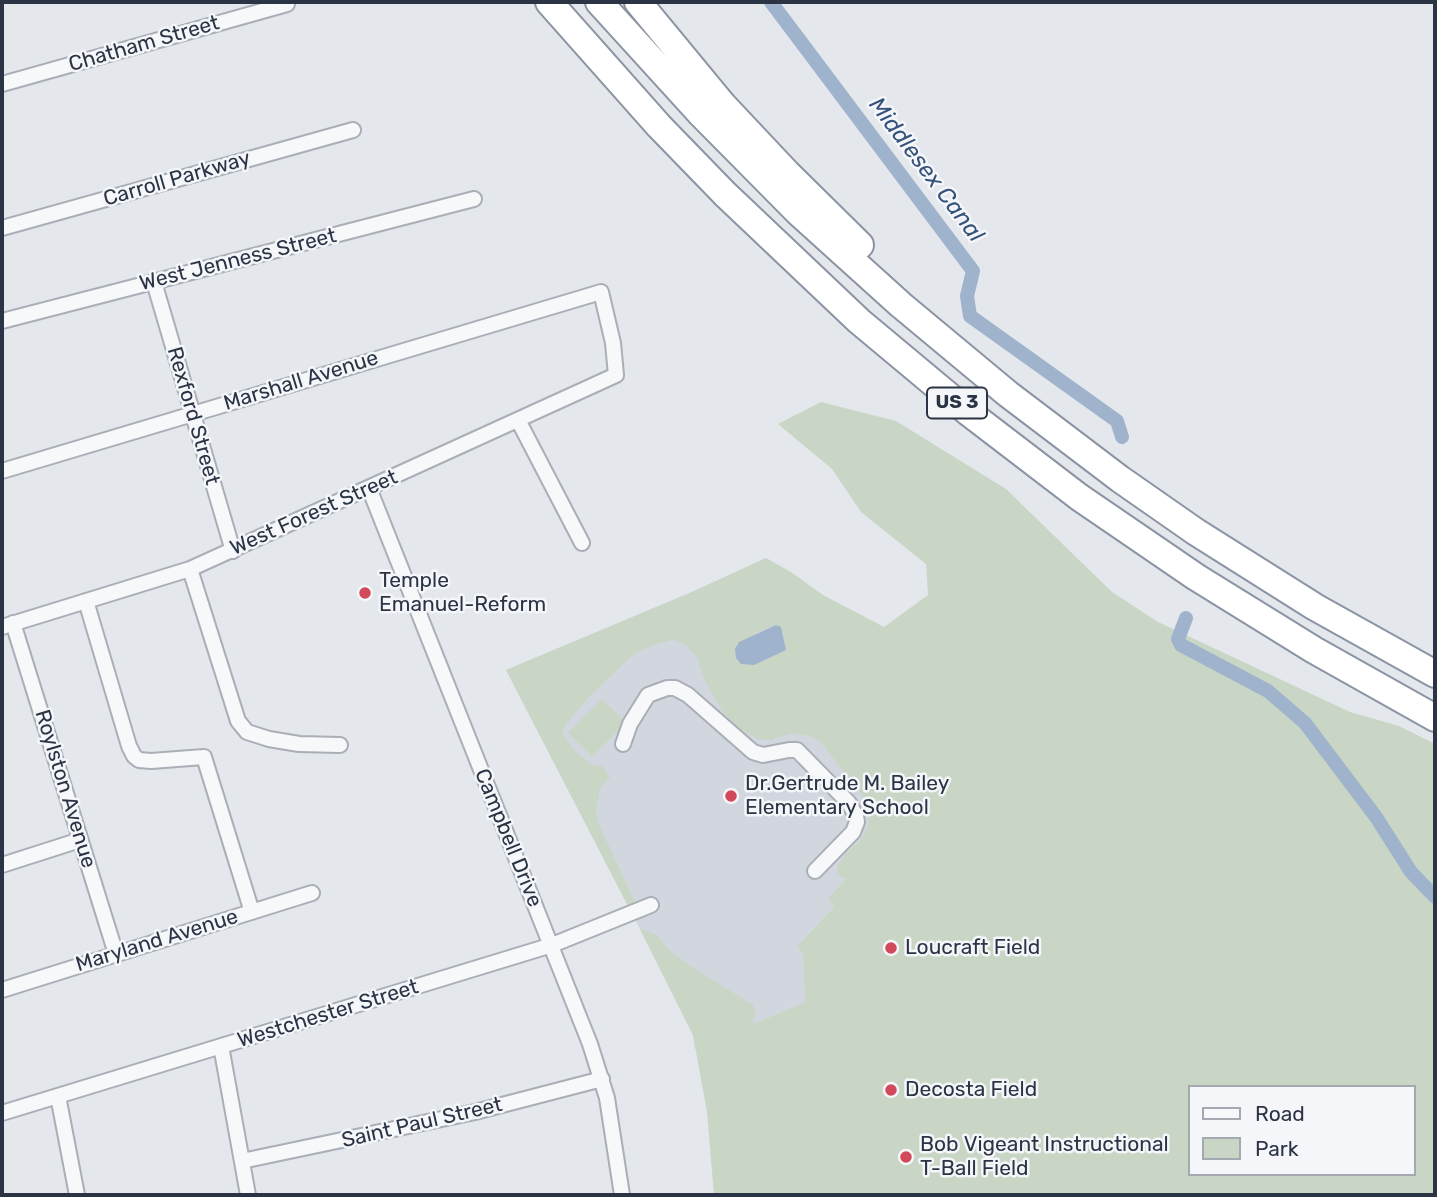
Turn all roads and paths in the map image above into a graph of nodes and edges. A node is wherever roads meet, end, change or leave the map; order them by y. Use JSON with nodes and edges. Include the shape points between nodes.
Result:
{"nodes":[{"id":1,"x":531,"y":2,"type":"edge"},
{"id":2,"x":549,"y":2,"type":"edge"},
{"id":3,"x":599,"y":2,"type":"edge"},
{"id":4,"x":638,"y":2,"type":"edge"},
{"id":5,"x":287,"y":4,"type":"dead end"},
{"id":6,"x":2,"y":84,"type":"edge"},
{"id":7,"x":353,"y":130,"type":"dead end"},
{"id":8,"x":474,"y":200,"type":"dead end"},
{"id":9,"x":758,"y":226,"type":"junction"},
{"id":10,"x":2,"y":228,"type":"edge"},
{"id":11,"x":154,"y":282,"type":"junction"},
{"id":12,"x":2,"y":321,"type":"edge"},
{"id":13,"x":617,"y":375,"type":"joint"},
{"id":14,"x":193,"y":414,"type":"junction"},
{"id":15,"x":518,"y":420,"type":"junction"},
{"id":16,"x":1046,"y":424,"type":"junction"},
{"id":17,"x":2,"y":471,"type":"edge"},
{"id":18,"x":369,"y":488,"type":"junction"},
{"id":19,"x":582,"y":543,"type":"dead end"},
{"id":20,"x":233,"y":551,"type":"junction"},
{"id":21,"x":190,"y":569,"type":"junction"},
{"id":22,"x":86,"y":601,"type":"junction"},
{"id":23,"x":8,"y":625,"type":"edge"},
{"id":24,"x":1435,"y":674,"type":"edge"},
{"id":25,"x":1435,"y":718,"type":"edge"},
{"id":26,"x":623,"y":744,"type":"dead end"},
{"id":27,"x":340,"y":745,"type":"dead end"},
{"id":28,"x":80,"y":840,"type":"junction"},
{"id":29,"x":2,"y":865,"type":"edge"},
{"id":30,"x":815,"y":871,"type":"dead end"},
{"id":31,"x":312,"y":893,"type":"dead end"},
{"id":32,"x":651,"y":905,"type":"dead end"},
{"id":33,"x":252,"y":912,"type":"junction"},
{"id":34,"x":552,"y":945,"type":"junction"},
{"id":35,"x":116,"y":954,"type":"junction"},
{"id":36,"x":2,"y":989,"type":"edge"},
{"id":37,"x":220,"y":1046,"type":"junction"},
{"id":38,"x":602,"y":1079,"type":"junction"},
{"id":39,"x":58,"y":1096,"type":"junction"},
{"id":40,"x":2,"y":1113,"type":"edge"},
{"id":41,"x":242,"y":1161,"type":"junction"},
{"id":42,"x":77,"y":1195,"type":"edge"},
{"id":43,"x":248,"y":1195,"type":"edge"},
{"id":44,"x":622,"y":1195,"type":"edge"}],
"edges":[{"from":1,"to":9,"type":"highway","via":[[655,133]]},
{"from":2,"to":9,"type":"highway","number":"US 3","via":[[659,127]]},
{"from":3,"to":16,"type":"highway","number":"US 3","via":[[798,212],[936,335]]},
{"from":4,"to":16,"type":"highway","via":[[786,173]]},
{"from":5,"to":6,"type":"street","name":"Chatham Street"},
{"from":7,"to":10,"type":"street","name":"Carroll Parkway"},
{"from":8,"to":11,"type":"street","name":"West Jenness Street"},
{"from":9,"to":25,"type":"highway","number":"US 3","via":[[895,352],[1079,497],[1235,603]]},
{"from":11,"to":12,"type":"street","name":"West Jenness Street"},
{"from":11,"to":14,"type":"street","name":"Rexford Street"},
{"from":13,"to":14,"type":"street","name":"Marshall Avenue","via":[[601,292]]},
{"from":13,"to":15,"type":"street","name":"West Forest Street"},
{"from":14,"to":17,"type":"street","name":"Marshall Avenue"},
{"from":14,"to":20,"type":"street","name":"Rexford Street"},
{"from":15,"to":18,"type":"street","name":"West Forest Street"},
{"from":15,"to":19,"type":"street"},
{"from":16,"to":24,"type":"highway","number":"US 3","via":[[1226,551]]},
{"from":18,"to":20,"type":"street","name":"West Forest Street"},
{"from":18,"to":34,"type":"street","name":"Campbell Drive"},
{"from":20,"to":21,"type":"street","name":"West Forest Street"},
{"from":21,"to":22,"type":"street","name":"West Forest Street"},
{"from":21,"to":27,"type":"street","via":[[238,720],[247,732],[299,744]]},
{"from":22,"to":23,"type":"street","name":"West Forest Street"},
{"from":22,"to":33,"type":"street","via":[[129,746],[139,760],[204,758]]},
{"from":23,"to":28,"type":"street","name":"Roylston Avenue"},
{"from":26,"to":30,"type":"street","via":[[629,724],[648,695],[675,688],[754,752],[797,750],[849,803],[857,822]]},
{"from":28,"to":29,"type":"street"},
{"from":28,"to":35,"type":"street","name":"Roylston Avenue"},
{"from":31,"to":33,"type":"street","name":"Maryland Avenue"},
{"from":32,"to":34,"type":"street","name":"Westchester Street"},
{"from":33,"to":35,"type":"street","name":"Maryland Avenue"},
{"from":34,"to":37,"type":"street","name":"Westchester Street"},
{"from":34,"to":38,"type":"street","name":"Campbell Drive"},
{"from":35,"to":36,"type":"street","name":"Maryland Avenue"},
{"from":37,"to":39,"type":"street","name":"Westchester Street"},
{"from":37,"to":41,"type":"street"},
{"from":38,"to":41,"type":"street","name":"Saint Paul Street","via":[[475,1112]]},
{"from":38,"to":44,"type":"street","name":"Campbell Drive"},
{"from":39,"to":40,"type":"street","name":"Westchester Street"},
{"from":39,"to":42,"type":"street"},
{"from":41,"to":43,"type":"street"}]}
